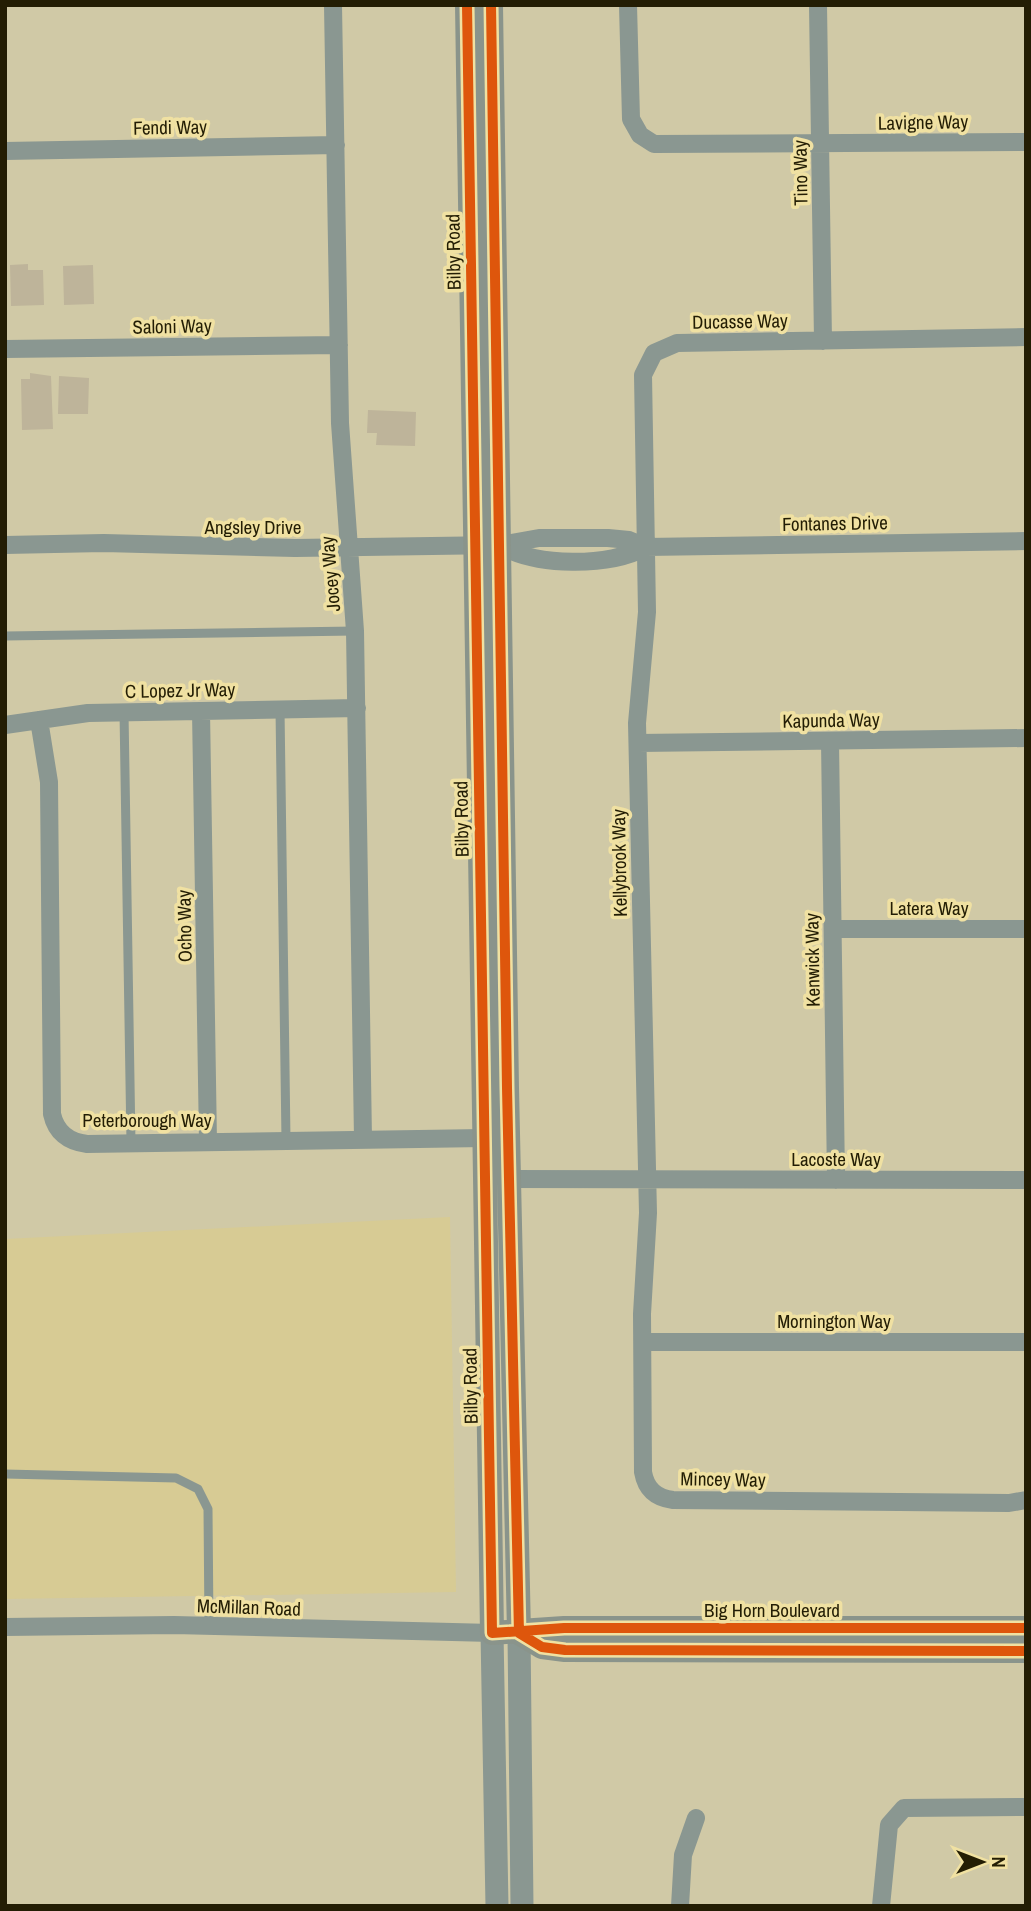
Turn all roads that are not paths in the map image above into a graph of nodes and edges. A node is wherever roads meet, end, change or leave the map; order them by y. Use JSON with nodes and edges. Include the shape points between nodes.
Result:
{"nodes":[{"id":1,"x":334,"y":5,"type":"edge"},
{"id":2,"x":467,"y":5,"type":"edge"},
{"id":3,"x":491,"y":5,"type":"edge"},
{"id":4,"x":628,"y":5,"type":"edge"},
{"id":5,"x":818,"y":5,"type":"edge"},
{"id":6,"x":1026,"y":142,"type":"edge"},
{"id":7,"x":820,"y":144,"type":"junction"},
{"id":8,"x":335,"y":145,"type":"junction"},
{"id":9,"x":5,"y":151,"type":"edge"},
{"id":10,"x":1026,"y":337,"type":"edge"},
{"id":11,"x":823,"y":341,"type":"junction"},
{"id":12,"x":339,"y":345,"type":"junction"},
{"id":13,"x":5,"y":349,"type":"edge"},
{"id":14,"x":1026,"y":541,"type":"edge"},
{"id":15,"x":5,"y":545,"type":"edge"},
{"id":16,"x":474,"y":545,"type":"junction"},
{"id":17,"x":500,"y":545,"type":"junction"},
{"id":18,"x":349,"y":547,"type":"junction"},
{"id":19,"x":646,"y":547,"type":"junction"},
{"id":20,"x":355,"y":631,"type":"junction"},
{"id":21,"x":5,"y":636,"type":"edge"},
{"id":22,"x":356,"y":708,"type":"junction"},
{"id":23,"x":279,"y":709,"type":"junction"},
{"id":24,"x":201,"y":710,"type":"junction"},
{"id":25,"x":124,"y":712,"type":"junction"},
{"id":26,"x":39,"y":720,"type":"junction"},
{"id":27,"x":5,"y":725,"type":"edge"},
{"id":28,"x":1026,"y":738,"type":"edge"},
{"id":29,"x":830,"y":741,"type":"junction"},
{"id":30,"x":638,"y":743,"type":"junction"},
{"id":31,"x":833,"y":929,"type":"junction"},
{"id":32,"x":1026,"y":929,"type":"edge"},
{"id":33,"x":484,"y":1138,"type":"junction"},
{"id":34,"x":363,"y":1139,"type":"junction"},
{"id":35,"x":286,"y":1140,"type":"junction"},
{"id":36,"x":208,"y":1142,"type":"junction"},
{"id":37,"x":131,"y":1143,"type":"junction"},
{"id":38,"x":509,"y":1179,"type":"junction"},
{"id":39,"x":647,"y":1179,"type":"junction"},
{"id":40,"x":836,"y":1180,"type":"junction"},
{"id":41,"x":1026,"y":1180,"type":"edge"},
{"id":42,"x":643,"y":1342,"type":"junction"},
{"id":43,"x":1026,"y":1342,"type":"edge"},
{"id":44,"x":5,"y":1474,"type":"edge"},
{"id":45,"x":1026,"y":1500,"type":"edge"},
{"id":46,"x":209,"y":1626,"type":"junction"},
{"id":47,"x":5,"y":1627,"type":"edge"},
{"id":48,"x":1026,"y":1628,"type":"edge"},
{"id":49,"x":492,"y":1633,"type":"junction"},
{"id":50,"x":519,"y":1633,"type":"junction"},
{"id":51,"x":1026,"y":1651,"type":"edge"},
{"id":52,"x":1026,"y":1807,"type":"edge"},
{"id":53,"x":696,"y":1818,"type":"dead end"},
{"id":54,"x":497,"y":1906,"type":"edge"},
{"id":55,"x":522,"y":1906,"type":"edge"},
{"id":56,"x":680,"y":1906,"type":"edge"},
{"id":57,"x":881,"y":1906,"type":"edge"}],
"edges":[{"from":1,"to":8,"type":"street","name":"Jocey Way"},
{"from":2,"to":16,"type":"main road","name":"Bilby Road"},
{"from":3,"to":17,"type":"main road"},
{"from":4,"to":7,"type":"street","name":"Lavigne Way","via":[[631,119],[646,141],[662,145]]},
{"from":5,"to":7,"type":"street","name":"Tino Way"},
{"from":6,"to":7,"type":"street","name":"Lavigne Way"},
{"from":7,"to":11,"type":"street","name":"Tino Way"},
{"from":8,"to":9,"type":"street","name":"Fendi Way"},
{"from":8,"to":12,"type":"street","name":"Jocey Way"},
{"from":10,"to":11,"type":"street","name":"Ducasse Way"},
{"from":11,"to":19,"type":"street","name":"Ducasse Way","via":[[677,343],[654,353],[643,375]]},
{"from":12,"to":13,"type":"street","name":"Saloni Way"},
{"from":12,"to":18,"type":"street","name":"Jocey Way"},
{"from":14,"to":19,"type":"street","name":"Fontanes Drive"},
{"from":15,"to":18,"type":"street","name":"Angsley Drive"},
{"from":16,"to":17,"type":"street","name":"Angsley Drive"},
{"from":16,"to":18,"type":"street","name":"Angsley Drive"},
{"from":16,"to":33,"type":"main road","name":"Bilby Road"},
{"from":17,"to":19,"type":"street","name":"Fontanes Drive","via":[[539,538],[608,538]]},
{"from":17,"to":38,"type":"main road"},
{"from":18,"to":20,"type":"street","name":"Jocey Way"},
{"from":19,"to":30,"type":"street","name":"Kellybrook Way","via":[[646,634]]},
{"from":20,"to":21,"type":"lane"},
{"from":20,"to":22,"type":"street","name":"Jocey Way"},
{"from":22,"to":23,"type":"street","name":"C Lopez Jr Way"},
{"from":22,"to":34,"type":"street","name":"Jocey Way"},
{"from":23,"to":24,"type":"street","name":"C Lopez Jr Way"},
{"from":23,"to":35,"type":"lane"},
{"from":24,"to":25,"type":"street","name":"C Lopez Jr Way"},
{"from":24,"to":36,"type":"street","name":"Ocho Way"},
{"from":25,"to":26,"type":"street","name":"C Lopez Jr Way"},
{"from":25,"to":37,"type":"lane"},
{"from":26,"to":27,"type":"street","name":"C Lopez Jr Way"},
{"from":26,"to":37,"type":"street","name":"Peterborough Way","via":[[49,782],[52,1114],[62,1135],[78,1143]]},
{"from":28,"to":29,"type":"street","name":"Kapunda Way"},
{"from":29,"to":30,"type":"street","name":"Kapunda Way"},
{"from":29,"to":31,"type":"street","name":"Kenwick Way"},
{"from":30,"to":39,"type":"street","name":"Kellybrook Way"},
{"from":31,"to":32,"type":"street","name":"Latera Way"},
{"from":31,"to":40,"type":"street","name":"Kenwick Way"},
{"from":33,"to":34,"type":"street","name":"Peterborough Way"},
{"from":33,"to":49,"type":"main road","name":"Bilby Road"},
{"from":34,"to":35,"type":"street","name":"Peterborough Way"},
{"from":35,"to":36,"type":"street","name":"Peterborough Way"},
{"from":36,"to":37,"type":"street","name":"Peterborough Way"},
{"from":38,"to":39,"type":"street","name":"Lacoste Way"},
{"from":38,"to":50,"type":"main road"},
{"from":39,"to":40,"type":"street","name":"Lacoste Way"},
{"from":39,"to":42,"type":"street","name":"Mincey Way"},
{"from":40,"to":41,"type":"street","name":"Lacoste Way"},
{"from":42,"to":43,"type":"street","name":"Mornington Way"},
{"from":42,"to":45,"type":"street","name":"Mincey Way","via":[[643,1472],[646,1485],[656,1496],[673,1500]]},
{"from":44,"to":46,"type":"lane","via":[[176,1478],[198,1489],[208,1509]]},
{"from":46,"to":47,"type":"street","name":"McMillan Road"},
{"from":46,"to":49,"type":"street","name":"McMillan Road"},
{"from":48,"to":50,"type":"main road","name":"Big Horn Boulevard","via":[[564,1628]]},
{"from":49,"to":50,"type":"main road","name":"Big Horn Boulevard"},
{"from":49,"to":54,"type":"street","name":"Bilby Road"},
{"from":50,"to":51,"type":"main road","name":"Big Horn Boulevard","via":[[542,1647],[565,1650]]},
{"from":50,"to":55,"type":"street"},
{"from":52,"to":57,"type":"street","via":[[912,1806],[897,1813],[889,1825]]},
{"from":53,"to":56,"type":"street","via":[[684,1855]]}]}
